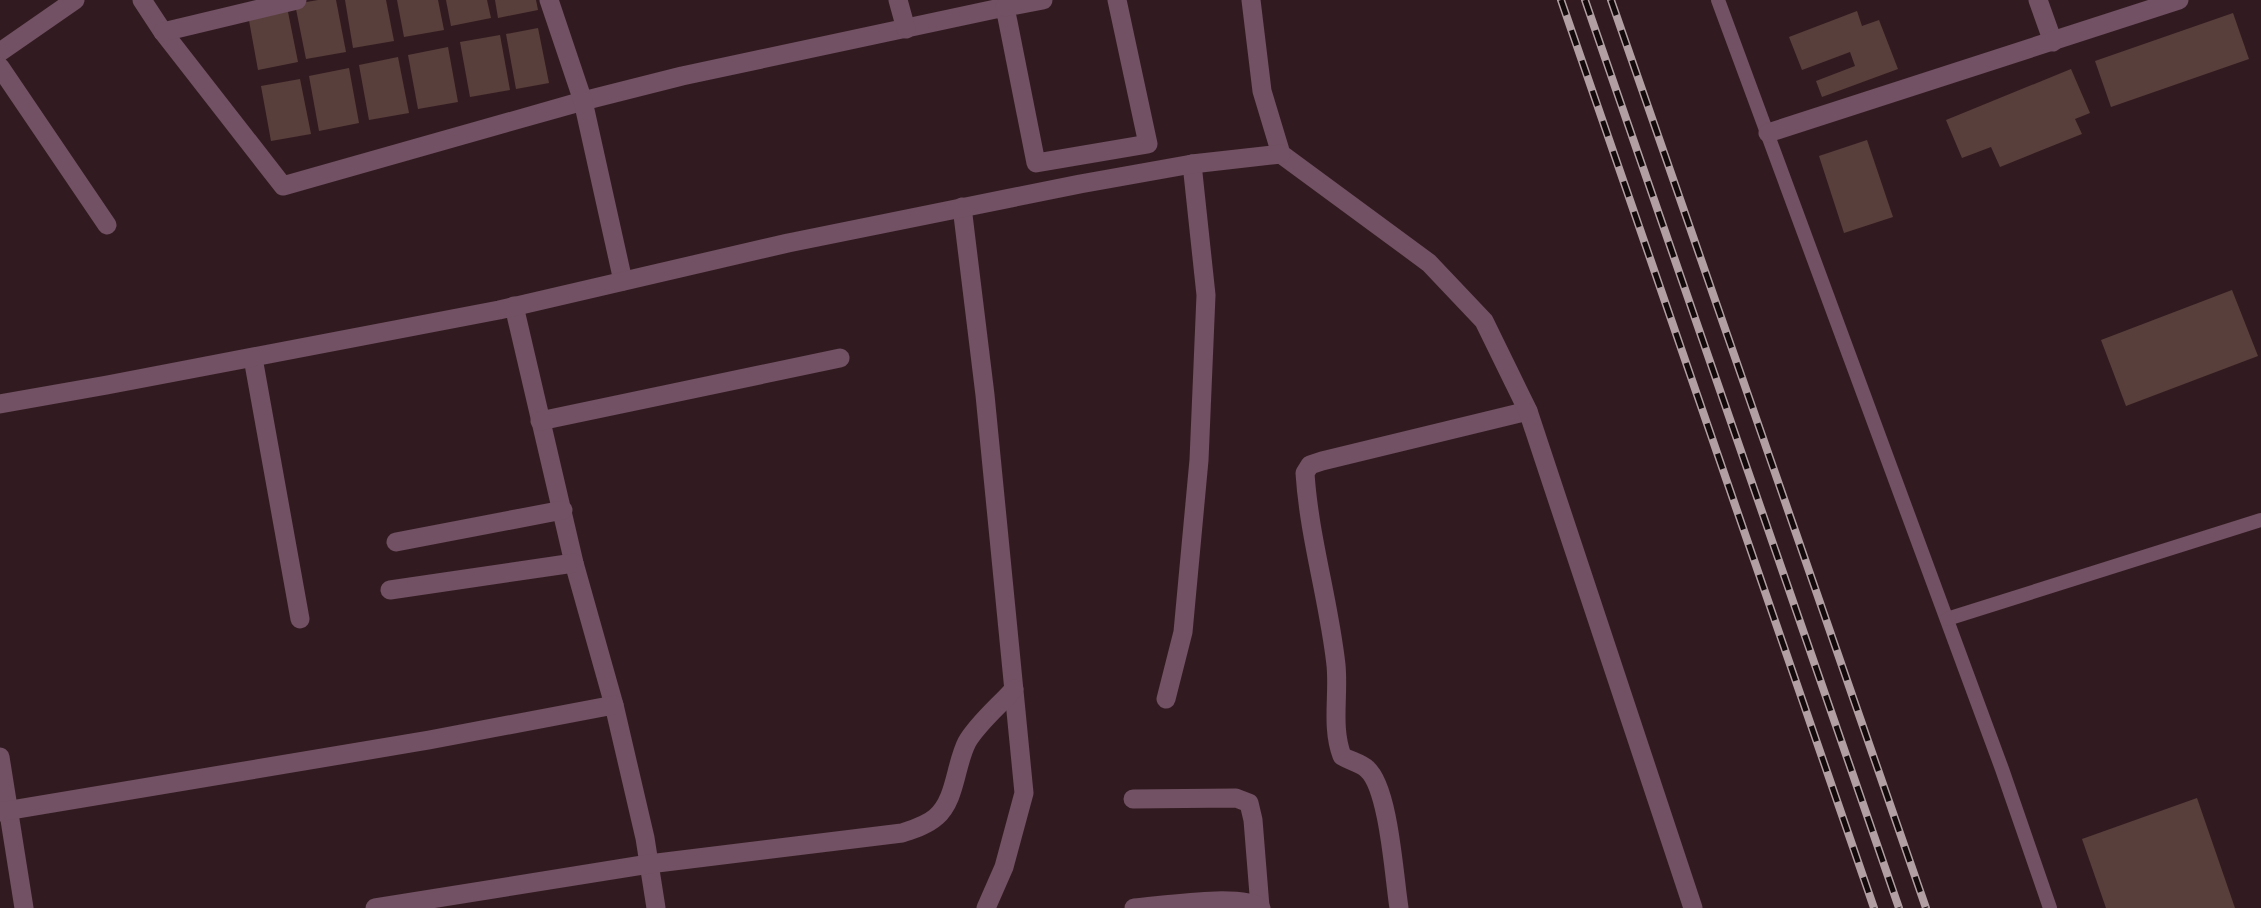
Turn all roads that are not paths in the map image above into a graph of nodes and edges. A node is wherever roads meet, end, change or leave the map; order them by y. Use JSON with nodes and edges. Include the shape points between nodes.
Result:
{"nodes":[{"id":1,"x":75,"y":0,"type":"edge"},
{"id":2,"x":142,"y":0,"type":"edge"},
{"id":3,"x":297,"y":0,"type":"edge"},
{"id":4,"x":549,"y":0,"type":"edge"},
{"id":5,"x":898,"y":0,"type":"edge"},
{"id":6,"x":1043,"y":0,"type":"edge"},
{"id":7,"x":1117,"y":0,"type":"edge"},
{"id":8,"x":1251,"y":0,"type":"edge"},
{"id":9,"x":1718,"y":0,"type":"edge"},
{"id":10,"x":2038,"y":0,"type":"edge"},
{"id":11,"x":2179,"y":0,"type":"edge"},
{"id":12,"x":1005,"y":7,"type":"junction"},
{"id":13,"x":906,"y":29,"type":"junction"},
{"id":14,"x":163,"y":32,"type":"junction"},
{"id":15,"x":2053,"y":42,"type":"junction"},
{"id":16,"x":0,"y":52,"type":"edge"},
{"id":17,"x":0,"y":67,"type":"edge"},
{"id":18,"x":583,"y":101,"type":"junction"},
{"id":19,"x":1768,"y":133,"type":"junction"},
{"id":20,"x":1281,"y":154,"type":"junction"},
{"id":21,"x":1192,"y":164,"type":"junction"},
{"id":22,"x":962,"y":207,"type":"junction"},
{"id":23,"x":107,"y":225,"type":"dead end"},
{"id":24,"x":623,"y":281,"type":"junction"},
{"id":25,"x":514,"y":306,"type":"junction"},
{"id":26,"x":253,"y":358,"type":"junction"},
{"id":27,"x":840,"y":358,"type":"dead end"},
{"id":28,"x":0,"y":404,"type":"edge"},
{"id":29,"x":1528,"y":411,"type":"junction"},
{"id":30,"x":540,"y":421,"type":"junction"},
{"id":31,"x":563,"y":510,"type":"junction"},
{"id":32,"x":2261,"y":520,"type":"edge"},
{"id":33,"x":396,"y":542,"type":"dead end"},
{"id":34,"x":574,"y":563,"type":"junction"},
{"id":35,"x":390,"y":590,"type":"dead end"},
{"id":36,"x":300,"y":619,"type":"dead end"},
{"id":37,"x":1947,"y":619,"type":"junction"},
{"id":38,"x":1014,"y":690,"type":"junction"},
{"id":39,"x":1166,"y":699,"type":"dead end"},
{"id":40,"x":614,"y":705,"type":"junction"},
{"id":41,"x":0,"y":757,"type":"edge"},
{"id":42,"x":1133,"y":799,"type":"dead end"},
{"id":43,"x":4,"y":812,"type":"edge"},
{"id":44,"x":649,"y":864,"type":"junction"},
{"id":45,"x":1260,"y":907,"type":"edge"},
{"id":46,"x":24,"y":908,"type":"edge"},
{"id":47,"x":374,"y":908,"type":"edge"},
{"id":48,"x":656,"y":908,"type":"edge"},
{"id":49,"x":986,"y":908,"type":"edge"},
{"id":50,"x":1134,"y":908,"type":"edge"},
{"id":51,"x":1399,"y":908,"type":"edge"},
{"id":52,"x":1693,"y":908,"type":"edge"},
{"id":53,"x":2050,"y":908,"type":"edge"}],
"edges":[{"from":1,"to":16,"type":"street"},
{"from":2,"to":14,"type":"street"},
{"from":3,"to":14,"type":"street"},
{"from":4,"to":18,"type":"street"},
{"from":5,"to":13,"type":"street"},
{"from":6,"to":12,"type":"street"},
{"from":7,"to":12,"type":"street","via":[[1148,144],[1036,163]]},
{"from":8,"to":20,"type":"street","via":[[1262,91]]},
{"from":9,"to":19,"type":"lane"},
{"from":10,"to":15,"type":"street"},
{"from":11,"to":15,"type":"street"},
{"from":12,"to":13,"type":"street"},
{"from":13,"to":18,"type":"street"},
{"from":14,"to":18,"type":"street","via":[[283,186]]},
{"from":15,"to":19,"type":"street"},
{"from":17,"to":23,"type":"street"},
{"from":18,"to":24,"type":"street"},
{"from":19,"to":37,"type":"lane"},
{"from":20,"to":21,"type":"street"},
{"from":20,"to":29,"type":"street","via":[[1429,263],[1484,321]]},
{"from":21,"to":22,"type":"street"},
{"from":21,"to":39,"type":"street","via":[[1206,295],[1199,460],[1183,632]]},
{"from":22,"to":24,"type":"street"},
{"from":22,"to":38,"type":"street"},
{"from":24,"to":25,"type":"street"},
{"from":25,"to":26,"type":"street"},
{"from":25,"to":30,"type":"street"},
{"from":26,"to":28,"type":"street"},
{"from":26,"to":36,"type":"street"},
{"from":27,"to":30,"type":"street"},
{"from":29,"to":51,"type":"street","via":[[1322,461],[1310,465],[1305,473],[1336,668],[1338,747],[1342,756],[1365,767],[1381,794]]},
{"from":29,"to":52,"type":"street"},
{"from":30,"to":31,"type":"street"},
{"from":31,"to":33,"type":"street"},
{"from":31,"to":34,"type":"street"},
{"from":32,"to":37,"type":"lane"},
{"from":34,"to":35,"type":"street"},
{"from":34,"to":40,"type":"street"},
{"from":37,"to":53,"type":"lane"},
{"from":38,"to":44,"type":"street","via":[[968,740],[946,805],[923,825],[902,833]]},
{"from":38,"to":49,"type":"street","via":[[1024,793],[1004,867]]},
{"from":40,"to":43,"type":"street"},
{"from":40,"to":44,"type":"street"},
{"from":41,"to":43,"type":"street"},
{"from":42,"to":45,"type":"street","via":[[1236,798],[1249,803]]},
{"from":43,"to":46,"type":"street"},
{"from":44,"to":47,"type":"street"},
{"from":44,"to":48,"type":"street"},
{"from":45,"to":50,"type":"street","via":[[1249,901],[1227,901]]}]}
